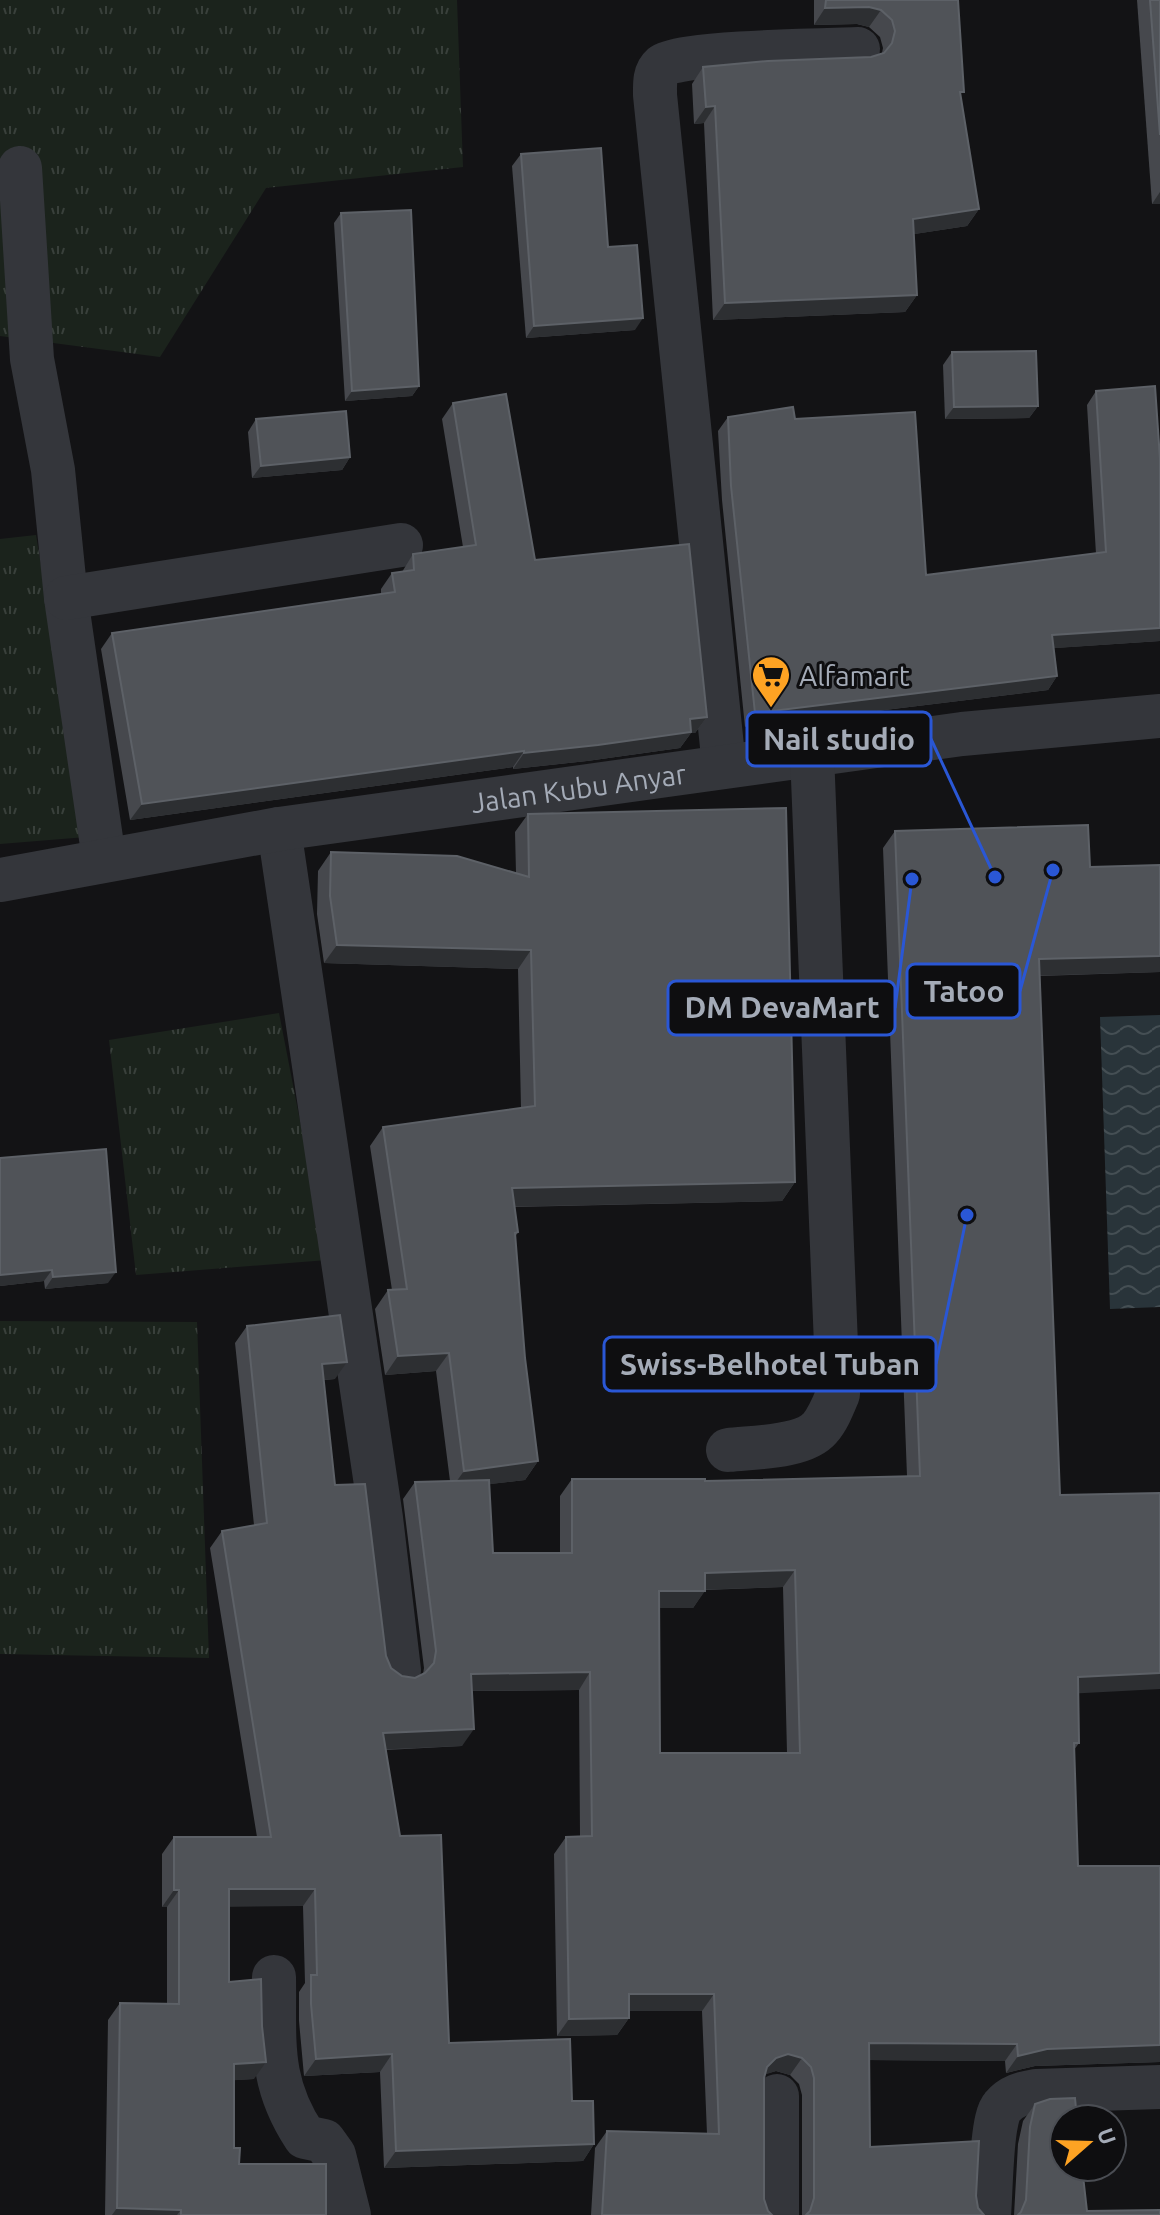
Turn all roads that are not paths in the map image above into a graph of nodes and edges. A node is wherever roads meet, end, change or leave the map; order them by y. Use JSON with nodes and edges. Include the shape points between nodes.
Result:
{"nodes":[{"id":1,"x":858,"y":49,"type":"dead end"},
{"id":2,"x":20,"y":168,"type":"dead end"},
{"id":3,"x":401,"y":545,"type":"dead end"},
{"id":4,"x":66,"y":598,"type":"junction"},
{"id":5,"x":1160,"y":716,"type":"edge"},
{"id":6,"x":1002,"y":730,"type":"junction"},
{"id":7,"x":1160,"y":742,"type":"edge"},
{"id":8,"x":812,"y":754,"type":"junction"},
{"id":9,"x":724,"y":766,"type":"junction"},
{"id":10,"x":279,"y":829,"type":"junction"},
{"id":11,"x":104,"y":859,"type":"junction"},
{"id":12,"x":0,"y":880,"type":"edge"},
{"id":13,"x":728,"y":1450,"type":"dead end"},
{"id":14,"x":399,"y":1670,"type":"edge"},
{"id":15,"x":274,"y":1977,"type":"dead end"},
{"id":16,"x":1160,"y":2087,"type":"edge"},
{"id":17,"x":777,"y":2096,"type":"edge"},
{"id":18,"x":349,"y":2215,"type":"edge"},
{"id":19,"x":777,"y":2215,"type":"edge"},
{"id":20,"x":989,"y":2215,"type":"edge"}],
"edges":[{"from":1,"to":9,"type":"street","via":[[676,60],[662,66],[656,77]]},
{"from":2,"to":4,"type":"street","via":[[32,359],[53,470]]},
{"from":3,"to":4,"type":"street"},
{"from":4,"to":11,"type":"street"},
{"from":5,"to":6,"type":"street","name":"Jalan Kubu Anyar"},
{"from":6,"to":7,"type":"street","via":[[1004,747],[1024,750]]},
{"from":6,"to":8,"type":"street","name":"Jalan Kubu Anyar"},
{"from":8,"to":9,"type":"street","name":"Jalan Kubu Anyar"},
{"from":8,"to":13,"type":"street","via":[[838,1394],[827,1418],[809,1437]]},
{"from":9,"to":10,"type":"street","name":"Jalan Kubu Anyar"},
{"from":10,"to":11,"type":"street","name":"Jalan Kubu Anyar"},
{"from":10,"to":14,"type":"street"},
{"from":11,"to":12,"type":"street","name":"Jalan Kubu Anyar"},
{"from":15,"to":18,"type":"street","via":[[275,2070],[289,2112],[305,2137],[324,2141],[334,2155]]},
{"from":16,"to":20,"type":"street","via":[[1036,2091],[1003,2104],[996,2121]]},
{"from":17,"to":19,"type":"street"}]}
